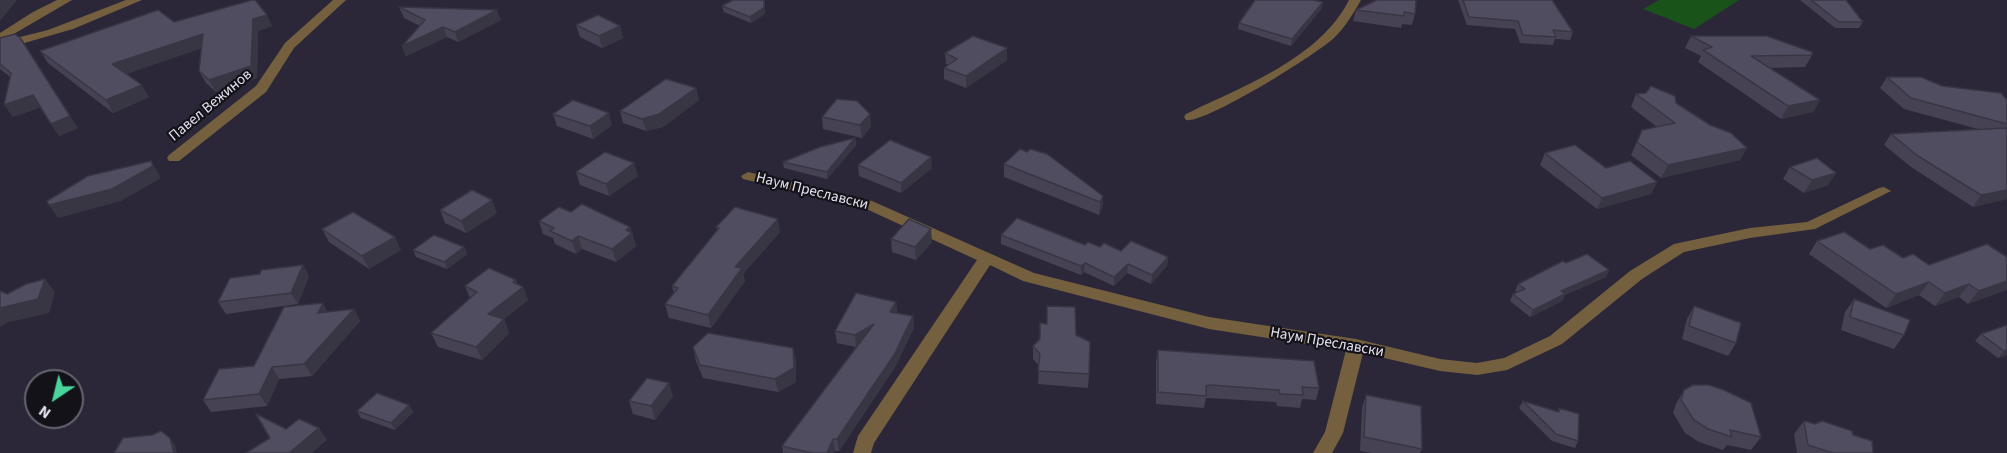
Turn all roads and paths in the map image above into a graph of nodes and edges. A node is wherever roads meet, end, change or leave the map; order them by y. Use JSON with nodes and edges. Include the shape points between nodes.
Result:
{"nodes":[{"id":1,"x":44,"y":0,"type":"edge"},
{"id":2,"x":66,"y":0,"type":"edge"},
{"id":3,"x":136,"y":0,"type":"edge"},
{"id":4,"x":340,"y":0,"type":"edge"},
{"id":5,"x":1355,"y":0,"type":"edge"},
{"id":6,"x":37,"y":14,"type":"junction"},
{"id":7,"x":0,"y":38,"type":"edge"},
{"id":8,"x":0,"y":46,"type":"edge"},
{"id":9,"x":1191,"y":117,"type":"dead end"},
{"id":10,"x":174,"y":158,"type":"dead end"},
{"id":11,"x":748,"y":176,"type":"dead end"},
{"id":12,"x":1884,"y":191,"type":"dead end"},
{"id":13,"x":986,"y":260,"type":"junction"},
{"id":14,"x":1356,"y":345,"type":"junction"},
{"id":15,"x":862,"y":453,"type":"edge"},
{"id":16,"x":1322,"y":453,"type":"edge"}],
"edges":[{"from":1,"to":6,"type":"street"},
{"from":2,"to":6,"type":"street"},
{"from":3,"to":8,"type":"street","via":[[62,30]]},
{"from":4,"to":10,"type":"street","name":"Павел Вежинов","via":[[289,46],[261,89]]},
{"from":5,"to":9,"type":"street","via":[[1350,17],[1325,42]]},
{"from":6,"to":7,"type":"street"},
{"from":11,"to":13,"type":"street","name":"Наум Преславски","via":[[867,204]]},
{"from":12,"to":14,"type":"street","name":"Наум Преславски","via":[[1810,226],[1750,233],[1679,248],[1636,275],[1556,340],[1506,364],[1477,369],[1440,365]]},
{"from":13,"to":14,"type":"street","name":"Наум Преславски","via":[[1029,277],[1209,323]]},
{"from":13,"to":15,"type":"street","via":[[865,441]]},
{"from":14,"to":16,"type":"street","via":[[1334,433]]}]}
